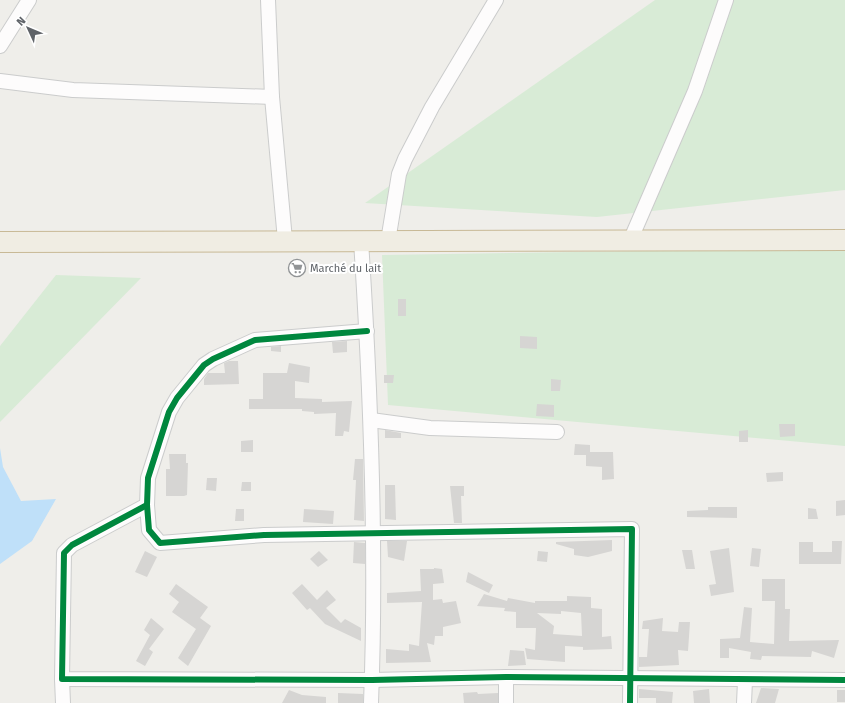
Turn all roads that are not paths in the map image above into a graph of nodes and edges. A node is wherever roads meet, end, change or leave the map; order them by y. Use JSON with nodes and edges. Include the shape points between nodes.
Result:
{"nodes":[{"id":1,"x":29,"y":0,"type":"edge"},
{"id":2,"x":268,"y":0,"type":"edge"},
{"id":3,"x":496,"y":0,"type":"edge"},
{"id":4,"x":726,"y":0,"type":"edge"},
{"id":5,"x":0,"y":46,"type":"edge"},
{"id":6,"x":0,"y":81,"type":"edge"},
{"id":7,"x":272,"y":97,"type":"junction"},
{"id":8,"x":285,"y":240,"type":"junction"},
{"id":9,"x":845,"y":240,"type":"edge"},
{"id":10,"x":362,"y":241,"type":"junction"},
{"id":11,"x":388,"y":241,"type":"junction"},
{"id":12,"x":630,"y":241,"type":"junction"},
{"id":13,"x":0,"y":242,"type":"edge"},
{"id":14,"x":367,"y":331,"type":"junction"},
{"id":15,"x":371,"y":420,"type":"junction"},
{"id":16,"x":557,"y":432,"type":"dead end"},
{"id":17,"x":147,"y":505,"type":"junction"},
{"id":18,"x":374,"y":534,"type":"junction"},
{"id":19,"x":506,"y":677,"type":"junction"},
{"id":20,"x":630,"y":678,"type":"junction"},
{"id":21,"x":62,"y":679,"type":"junction"},
{"id":22,"x":372,"y":680,"type":"junction"},
{"id":23,"x":845,"y":680,"type":"edge"},
{"id":24,"x":745,"y":681,"type":"junction"},
{"id":25,"x":63,"y":703,"type":"edge"},
{"id":26,"x":371,"y":703,"type":"edge"},
{"id":27,"x":506,"y":703,"type":"edge"},
{"id":28,"x":630,"y":703,"type":"edge"},
{"id":29,"x":744,"y":703,"type":"edge"}],
"edges":[{"from":1,"to":5,"type":"street"},
{"from":2,"to":7,"type":"street"},
{"from":3,"to":11,"type":"street","via":[[404,159],[399,174]]},
{"from":4,"to":12,"type":"street","via":[[695,91]]},
{"from":6,"to":7,"type":"street","via":[[74,90]]},
{"from":7,"to":8,"type":"street"},
{"from":8,"to":10,"type":"highway"},
{"from":8,"to":13,"type":"highway"},
{"from":9,"to":12,"type":"highway"},
{"from":10,"to":11,"type":"highway"},
{"from":10,"to":14,"type":"street"},
{"from":11,"to":12,"type":"highway"},
{"from":14,"to":15,"type":"street"},
{"from":14,"to":17,"type":"street","via":[[255,340],[204,365],[169,412],[148,478]]},
{"from":15,"to":16,"type":"street","via":[[425,428]]},
{"from":15,"to":18,"type":"street"},
{"from":17,"to":18,"type":"street","via":[[150,530],[160,543],[264,535]]},
{"from":17,"to":21,"type":"street","via":[[72,545],[64,554]]},
{"from":18,"to":20,"type":"street","via":[[632,529]]},
{"from":18,"to":22,"type":"street"},
{"from":19,"to":20,"type":"street"},
{"from":19,"to":22,"type":"street"},
{"from":19,"to":27,"type":"street"},
{"from":20,"to":24,"type":"street"},
{"from":20,"to":28,"type":"street"},
{"from":21,"to":22,"type":"street"},
{"from":21,"to":25,"type":"street"},
{"from":22,"to":26,"type":"street"},
{"from":23,"to":24,"type":"street"},
{"from":24,"to":29,"type":"street"}]}
